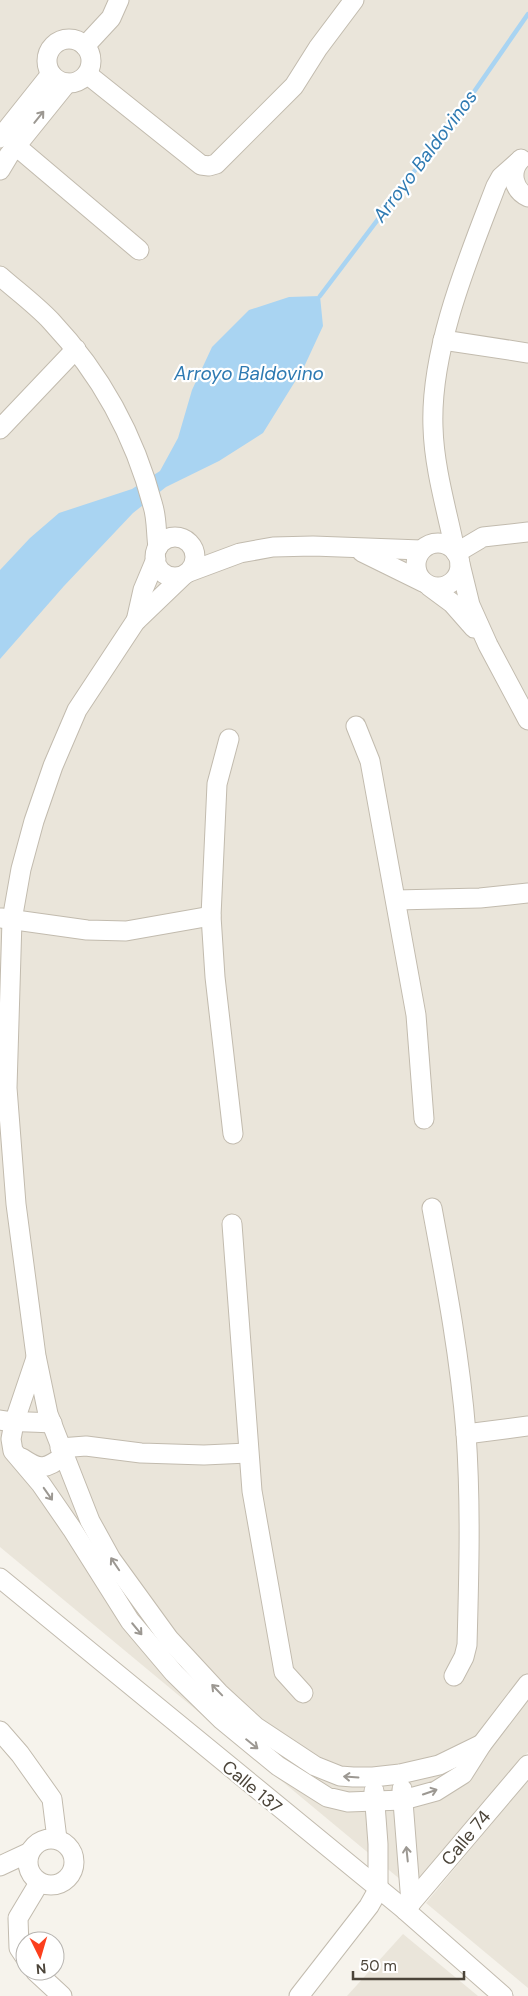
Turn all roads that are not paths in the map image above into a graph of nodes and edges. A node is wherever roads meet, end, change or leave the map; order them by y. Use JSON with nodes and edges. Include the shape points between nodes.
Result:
{"nodes":[{"id":1,"x":119,"y":0,"type":"edge"},
{"id":2,"x":354,"y":0,"type":"edge"},
{"id":3,"x":86,"y":46,"type":"junction"},
{"id":4,"x":87,"y":74,"type":"junction"},
{"id":5,"x":59,"y":79,"type":"junction"},
{"id":6,"x":8,"y":142,"type":"edge"},
{"id":7,"x":523,"y":158,"type":"edge"},
{"id":8,"x":0,"y":170,"type":"edge"},
{"id":9,"x":526,"y":197,"type":"edge"},
{"id":10,"x":486,"y":211,"type":"junction"},
{"id":11,"x":139,"y":250,"type":"dead end"},
{"id":12,"x":0,"y":276,"type":"edge"},
{"id":13,"x":443,"y":340,"type":"junction"},
{"id":14,"x":76,"y":349,"type":"junction"},
{"id":15,"x":528,"y":354,"type":"edge"},
{"id":16,"x":0,"y":429,"type":"edge"},
{"id":17,"x":441,"y":485,"type":"junction"},
{"id":18,"x":154,"y":508,"type":"junction"},
{"id":19,"x":528,"y":532,"type":"edge"},
{"id":20,"x":187,"y":542,"type":"junction"},
{"id":21,"x":424,"y":547,"type":"junction"},
{"id":22,"x":357,"y":549,"type":"junction"},
{"id":23,"x":157,"y":553,"type":"junction"},
{"id":24,"x":240,"y":553,"type":"junction"},
{"id":25,"x":457,"y":556,"type":"junction"},
{"id":26,"x":186,"y":574,"type":"junction"},
{"id":27,"x":426,"y":584,"type":"junction"},
{"id":28,"x":136,"y":622,"type":"junction"},
{"id":29,"x":488,"y":645,"type":"junction"},
{"id":30,"x":528,"y":720,"type":"edge"},
{"id":31,"x":356,"y":726,"type":"dead end"},
{"id":32,"x":229,"y":739,"type":"dead end"},
{"id":33,"x":528,"y":893,"type":"edge"},
{"id":34,"x":396,"y":900,"type":"junction"},
{"id":35,"x":211,"y":916,"type":"junction"},
{"id":36,"x":6,"y":919,"type":"edge"},
{"id":37,"x":424,"y":1119,"type":"dead end"},
{"id":38,"x":233,"y":1134,"type":"dead end"},
{"id":39,"x":432,"y":1208,"type":"dead end"},
{"id":40,"x":232,"y":1224,"type":"dead end"},
{"id":41,"x":36,"y":1356,"type":"junction"},
{"id":42,"x":7,"y":1421,"type":"edge"},
{"id":43,"x":52,"y":1423,"type":"junction"},
{"id":44,"x":528,"y":1426,"type":"edge"},
{"id":45,"x":466,"y":1434,"type":"junction"},
{"id":46,"x":7,"y":1445,"type":"edge"},
{"id":47,"x":62,"y":1452,"type":"junction"},
{"id":48,"x":248,"y":1453,"type":"junction"},
{"id":49,"x":0,"y":1578,"type":"edge"},
{"id":50,"x":454,"y":1676,"type":"dead end"},
{"id":51,"x":528,"y":1685,"type":"edge"},
{"id":52,"x":302,"y":1693,"type":"dead end"},
{"id":53,"x":0,"y":1731,"type":"edge"},
{"id":54,"x":482,"y":1744,"type":"junction"},
{"id":55,"x":528,"y":1765,"type":"edge"},
{"id":56,"x":400,"y":1774,"type":"junction"},
{"id":57,"x":373,"y":1777,"type":"junction"},
{"id":58,"x":403,"y":1800,"type":"junction"},
{"id":59,"x":375,"y":1802,"type":"junction"},
{"id":60,"x":57,"y":1839,"type":"junction"},
{"id":61,"x":30,"y":1852,"type":"junction"},
{"id":62,"x":0,"y":1866,"type":"edge"},
{"id":63,"x":39,"y":1883,"type":"junction"},
{"id":64,"x":378,"y":1890,"type":"junction"},
{"id":65,"x":408,"y":1907,"type":"junction"},
{"id":66,"x":18,"y":1931,"type":"edge"},
{"id":67,"x":46,"y":1981,"type":"edge"},
{"id":68,"x":62,"y":1996,"type":"edge"},
{"id":69,"x":299,"y":1996,"type":"edge"},
{"id":70,"x":503,"y":1996,"type":"edge"}],
"edges":[{"from":1,"to":3,"type":"street","via":[[111,18]]},
{"from":2,"to":4,"type":"street","via":[[294,86],[216,164],[201,165]]},
{"from":3,"to":4,"type":"street","via":[[91,60]]},
{"from":3,"to":5,"type":"street","via":[[72,39],[52,46],[47,60]]},
{"from":4,"to":5,"type":"street","via":[[75,82]]},
{"from":5,"to":6,"type":"street"},
{"from":6,"to":8,"type":"street","via":[[8,155]]},
{"from":6,"to":11,"type":"street"},
{"from":7,"to":9,"type":"street","via":[[515,168],[515,184]]},
{"from":7,"to":10,"type":"street","via":[[501,177]]},
{"from":9,"to":10,"type":"street","via":[[500,197]]},
{"from":10,"to":13,"type":"street"},
{"from":12,"to":14,"type":"street","via":[[50,320]]},
{"from":13,"to":15,"type":"street"},
{"from":13,"to":17,"type":"street","via":[[434,396],[433,428]]},
{"from":14,"to":16,"type":"street"},
{"from":14,"to":18,"type":"street","via":[[127,430]]},
{"from":17,"to":21,"type":"street","via":[[439,516]]},
{"from":17,"to":25,"type":"street"},
{"from":18,"to":20,"type":"street"},
{"from":18,"to":23,"type":"street"},
{"from":19,"to":25,"type":"street","via":[[483,537]]},
{"from":20,"to":23,"type":"street","via":[[172,538],[162,543]]},
{"from":20,"to":24,"type":"street"},
{"from":20,"to":26,"type":"street","via":[[195,554],[195,561]]},
{"from":21,"to":22,"type":"street"},
{"from":21,"to":25,"type":"street","via":[[442,543]]},
{"from":21,"to":27,"type":"street","via":[[415,563],[418,576]]},
{"from":22,"to":24,"type":"street","via":[[273,547]]},
{"from":22,"to":27,"type":"street"},
{"from":23,"to":26,"type":"street","via":[[162,572],[168,576]]},
{"from":23,"to":28,"type":"street","via":[[143,590]]},
{"from":24,"to":26,"type":"street"},
{"from":25,"to":27,"type":"street","via":[[456,578],[436,587]]},
{"from":25,"to":29,"type":"street","via":[[470,605]]},
{"from":26,"to":28,"type":"street"},
{"from":27,"to":29,"type":"street","via":[[452,603]]},
{"from":28,"to":36,"type":"street","via":[[77,710],[34,821]]},
{"from":29,"to":30,"type":"street"},
{"from":31,"to":34,"type":"street","via":[[370,761]]},
{"from":32,"to":35,"type":"street","via":[[217,784]]},
{"from":33,"to":34,"type":"street"},
{"from":34,"to":37,"type":"street","via":[[416,1015]]},
{"from":35,"to":36,"type":"street","via":[[126,931],[87,930]]},
{"from":35,"to":38,"type":"street"},
{"from":36,"to":41,"type":"street","via":[[7,1088],[16,1204]]},
{"from":39,"to":45,"type":"street","via":[[455,1329]]},
{"from":40,"to":48,"type":"street"},
{"from":41,"to":42,"type":"street"},
{"from":41,"to":43,"type":"street"},
{"from":42,"to":43,"type":"street"},
{"from":42,"to":46,"type":"street","via":[[12,1439]]},
{"from":43,"to":47,"type":"street"},
{"from":44,"to":45,"type":"street"},
{"from":45,"to":50,"type":"street","via":[[470,1538],[466,1645]]},
{"from":46,"to":47,"type":"street","via":[[35,1467],[50,1465]]},
{"from":46,"to":59,"type":"street","one_way":true,"via":[[41,1484],[130,1621],[174,1673],[222,1720],[278,1766],[327,1798]]},
{"from":47,"to":48,"type":"street","via":[[86,1446],[141,1453]]},
{"from":57,"to":47,"type":"street","one_way":true,"via":[[340,1776],[315,1766],[256,1727],[219,1693],[169,1639],[111,1559],[90,1521]]},
{"from":48,"to":52,"type":"street","via":[[284,1672]]},
{"from":49,"to":64,"type":"street","name":"Calle 137"},
{"from":51,"to":54,"type":"street"},
{"from":53,"to":60,"type":"street","via":[[52,1799]]},
{"from":54,"to":56,"type":"street","via":[[439,1765]]},
{"from":58,"to":54,"type":"street","one_way":true,"via":[[436,1791],[463,1774]]},
{"from":55,"to":65,"type":"street","name":"Calle 74"},
{"from":56,"to":57,"type":"street"},
{"from":56,"to":58,"type":"street"},
{"from":57,"to":59,"type":"street"},
{"from":58,"to":59,"type":"street"},
{"from":65,"to":58,"type":"street","one_way":true},
{"from":59,"to":64,"type":"street"},
{"from":60,"to":61,"type":"street","via":[[41,1840]]},
{"from":60,"to":63,"type":"street","via":[[71,1848],[75,1863],[73,1871],[62,1883]]},
{"from":61,"to":62,"type":"street"},
{"from":61,"to":63,"type":"street","via":[[28,1868]]},
{"from":63,"to":66,"type":"street","via":[[18,1918]]},
{"from":64,"to":65,"type":"street","name":"Calle 137"},
{"from":64,"to":69,"type":"street"},
{"from":65,"to":70,"type":"street","name":"Calle 137"},
{"from":67,"to":68,"type":"street"}]}
